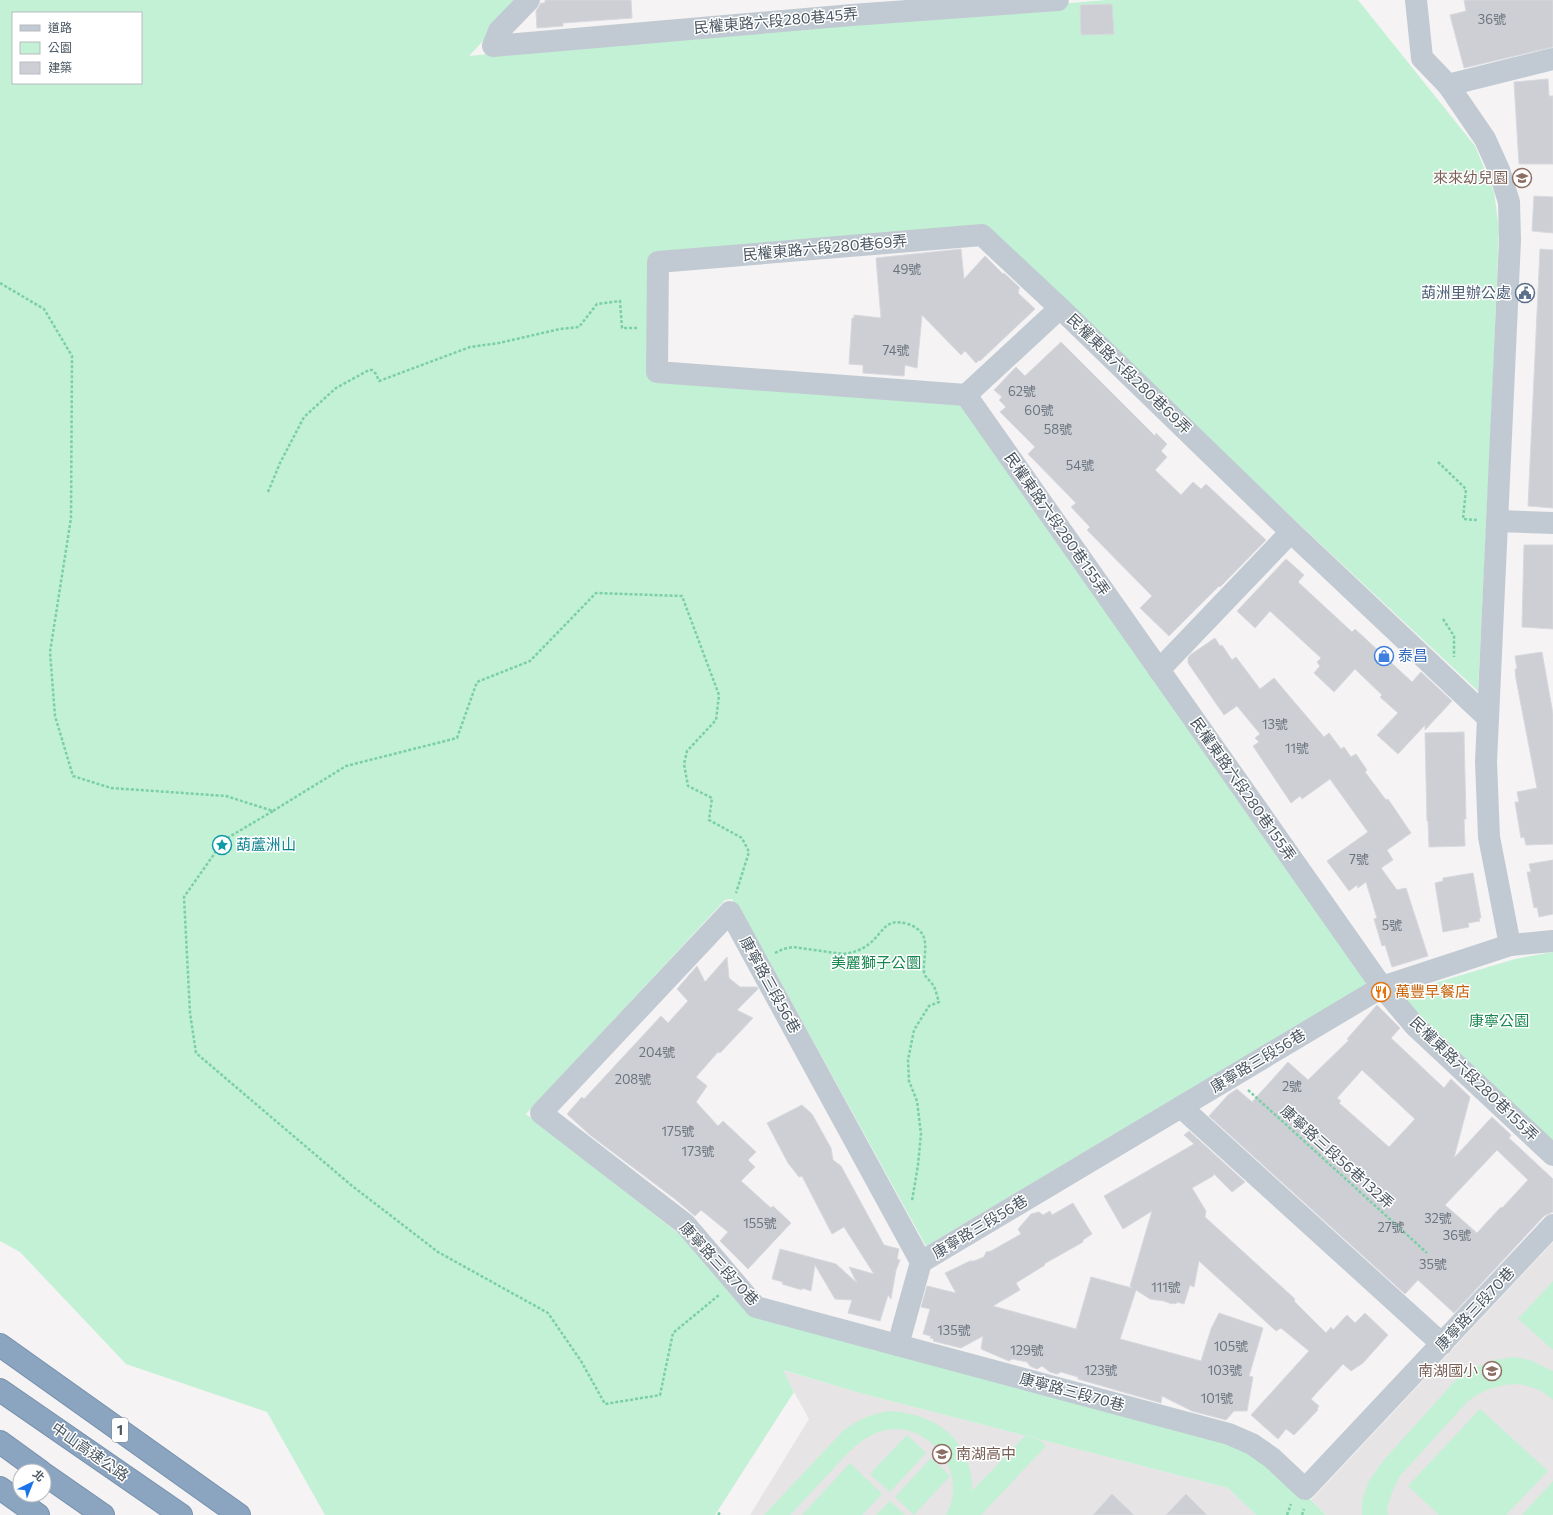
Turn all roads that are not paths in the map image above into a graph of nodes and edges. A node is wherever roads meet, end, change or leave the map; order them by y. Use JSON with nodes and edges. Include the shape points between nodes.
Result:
{"nodes":[{"id":1,"x":529,"y":0,"type":"edge"},
{"id":2,"x":1058,"y":0,"type":"edge"},
{"id":3,"x":1416,"y":0,"type":"edge"},
{"id":4,"x":851,"y":7,"type":"edge"},
{"id":5,"x":1553,"y":59,"type":"edge"},
{"id":6,"x":1448,"y":85,"type":"junction"},
{"id":7,"x":1060,"y":308,"type":"junction"},
{"id":8,"x":966,"y":395,"type":"junction"},
{"id":9,"x":1497,"y":521,"type":"junction"},
{"id":10,"x":1553,"y":523,"type":"edge"},
{"id":11,"x":1291,"y":532,"type":"junction"},
{"id":12,"x":1159,"y":670,"type":"junction"},
{"id":13,"x":1488,"y":718,"type":"junction"},
{"id":14,"x":1553,"y":941,"type":"edge"},
{"id":15,"x":1510,"y":944,"type":"junction"},
{"id":16,"x":1382,"y":987,"type":"junction"},
{"id":17,"x":1181,"y":1107,"type":"junction"},
{"id":18,"x":541,"y":1113,"type":"joint"},
{"id":19,"x":1553,"y":1155,"type":"edge"},
{"id":20,"x":1553,"y":1225,"type":"edge"},
{"id":21,"x":921,"y":1262,"type":"junction"},
{"id":22,"x":1442,"y":1344,"type":"junction"},
{"id":23,"x":0,"y":1345,"type":"edge"},
{"id":24,"x":898,"y":1346,"type":"junction"},
{"id":25,"x":0,"y":1390,"type":"edge"},
{"id":26,"x":0,"y":1442,"type":"edge"},
{"id":27,"x":29,"y":1463,"type":"edge"},
{"id":28,"x":52,"y":1480,"type":"edge"},
{"id":29,"x":0,"y":1488,"type":"edge"},
{"id":30,"x":38,"y":1515,"type":"edge"},
{"id":31,"x":103,"y":1515,"type":"edge"},
{"id":32,"x":181,"y":1515,"type":"edge"},
{"id":33,"x":239,"y":1515,"type":"edge"}],
"edges":[{"from":1,"to":4,"type":"street","name":"民權東路六段280巷45弄","via":[[499,30],[493,46]]},
{"from":2,"to":4,"type":"street","name":"民權東路六段280巷45弄"},
{"from":3,"to":6,"type":"street","via":[[1422,58]]},
{"from":5,"to":6,"type":"street"},
{"from":6,"to":9,"type":"street","via":[[1485,139],[1499,170],[1509,202],[1510,240]]},
{"from":7,"to":8,"type":"street"},
{"from":7,"to":8,"type":"street","name":"民權東路六段280巷69弄","via":[[982,235],[658,262],[657,372]]},
{"from":7,"to":11,"type":"street","name":"民權東路六段280巷69弄"},
{"from":8,"to":12,"type":"street","name":"民權東路六段280巷155弄"},
{"from":9,"to":10,"type":"street"},
{"from":9,"to":13,"type":"street"},
{"from":11,"to":12,"type":"street"},
{"from":11,"to":13,"type":"street","name":"民權東路六段280巷69弄"},
{"from":12,"to":16,"type":"street","name":"民權東路六段280巷155弄"},
{"from":13,"to":15,"type":"street","via":[[1486,762],[1489,837]]},
{"from":14,"to":15,"type":"street","name":"康寧路三段56巷"},
{"from":15,"to":16,"type":"street","name":"康寧路三段56巷"},
{"from":16,"to":17,"type":"street","name":"康寧路三段56巷"},
{"from":16,"to":19,"type":"street","name":"民權東路六段280巷155弄","via":[[1415,1026]]},
{"from":17,"to":21,"type":"street","name":"康寧路三段56巷"},
{"from":17,"to":22,"type":"street"},
{"from":18,"to":21,"type":"street","name":"康寧路三段56巷","via":[[730,912]]},
{"from":18,"to":24,"type":"street","name":"康寧路三段70巷","via":[[684,1224],[756,1307]]},
{"from":20,"to":22,"type":"street","name":"康寧路三段70巷"},
{"from":21,"to":24,"type":"street"},
{"from":22,"to":24,"type":"street","name":"康寧路三段70巷","via":[[1305,1489],[1272,1458],[1252,1444],[1229,1434]]},
{"from":23,"to":33,"type":"highway","number":"1"},
{"from":25,"to":32,"type":"highway","name":"中山高速公路","number":"1"},
{"from":26,"to":27,"type":"highway"},
{"from":28,"to":31,"type":"highway"},
{"from":29,"to":30,"type":"highway"}]}
